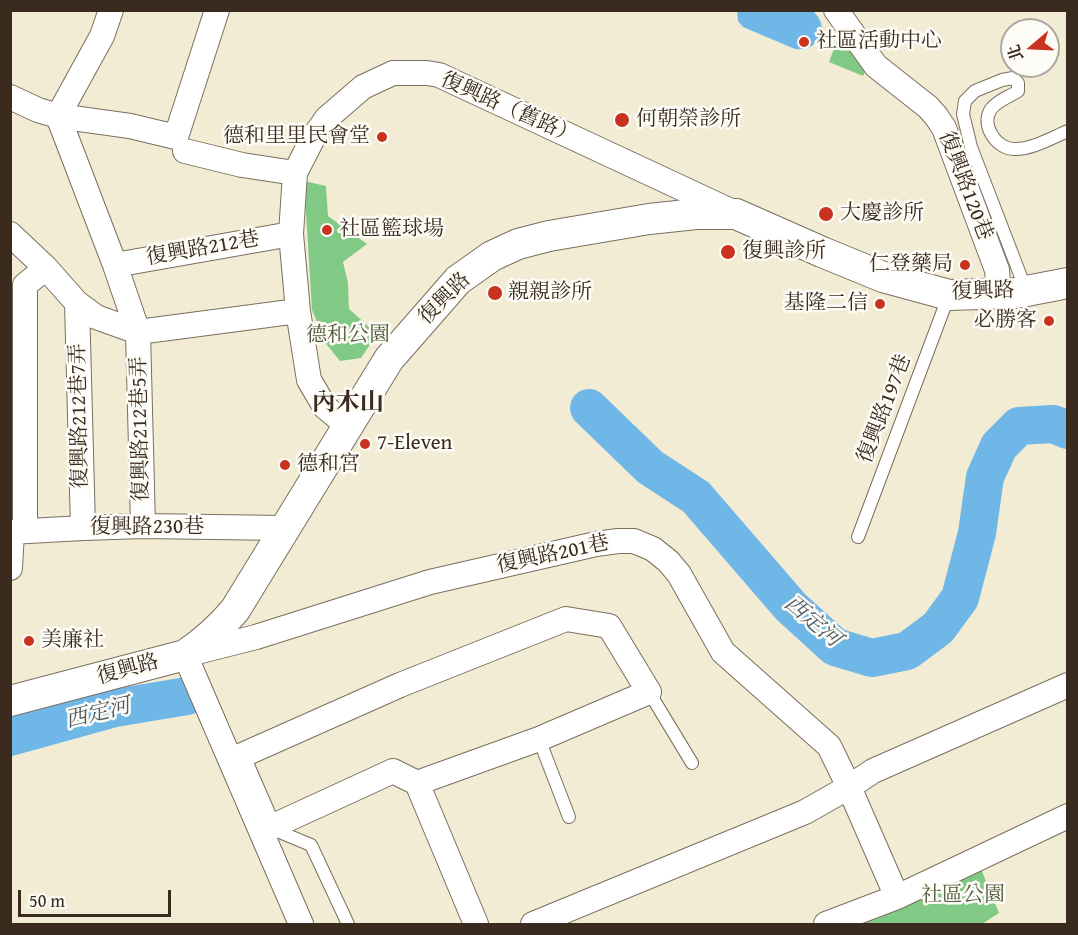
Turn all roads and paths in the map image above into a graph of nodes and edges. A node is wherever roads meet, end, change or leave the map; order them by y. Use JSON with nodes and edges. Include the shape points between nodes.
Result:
{"nodes":[{"id":1,"x":111,"y":10,"type":"edge"},
{"id":2,"x":217,"y":10,"type":"edge"},
{"id":3,"x":836,"y":10,"type":"edge"},
{"id":4,"x":10,"y":97,"type":"edge"},
{"id":5,"x":58,"y":116,"type":"junction"},
{"id":6,"x":1068,"y":131,"type":"edge"},
{"id":7,"x":185,"y":151,"type":"dead end"},
{"id":8,"x":295,"y":173,"type":"junction"},
{"id":9,"x":736,"y":214,"type":"junction"},
{"id":10,"x":10,"y":234,"type":"edge"},
{"id":11,"x":291,"y":234,"type":"junction"},
{"id":12,"x":115,"y":265,"type":"junction"},
{"id":13,"x":46,"y":268,"type":"junction"},
{"id":14,"x":1068,"y":283,"type":"edge"},
{"id":15,"x":1012,"y":292,"type":"junction"},
{"id":16,"x":950,"y":295,"type":"junction"},
{"id":17,"x":77,"y":303,"type":"junction"},
{"id":18,"x":298,"y":311,"type":"junction"},
{"id":19,"x":138,"y":332,"type":"junction"},
{"id":20,"x":348,"y":426,"type":"junction"},
{"id":21,"x":143,"y":526,"type":"junction"},
{"id":22,"x":83,"y":528,"type":"junction"},
{"id":23,"x":284,"y":528,"type":"junction"},
{"id":24,"x":16,"y":532,"type":"edge"},
{"id":25,"x":858,"y":537,"type":"dead end"},
{"id":26,"x":10,"y":568,"type":"edge"},
{"id":27,"x":235,"y":610,"type":"junction"},
{"id":28,"x":256,"y":638,"type":"junction"},
{"id":29,"x":185,"y":655,"type":"junction"},
{"id":30,"x":1068,"y":685,"type":"edge"},
{"id":31,"x":649,"y":692,"type":"junction"},
{"id":32,"x":10,"y":701,"type":"edge"},
{"id":33,"x":539,"y":738,"type":"junction"},
{"id":34,"x":692,"y":763,"type":"dead end"},
{"id":35,"x":417,"y":783,"type":"junction"},
{"id":36,"x":849,"y":787,"type":"junction"},
{"id":37,"x":1068,"y":816,"type":"edge"},
{"id":38,"x":569,"y":817,"type":"dead end"},
{"id":39,"x":269,"y":828,"type":"junction"},
{"id":40,"x":897,"y":897,"type":"junction"},
{"id":41,"x":302,"y":924,"type":"edge"},
{"id":42,"x":348,"y":924,"type":"edge"},
{"id":43,"x":476,"y":924,"type":"edge"},
{"id":44,"x":534,"y":924,"type":"edge"},
{"id":45,"x":826,"y":924,"type":"edge"}],
"edges":[{"from":1,"to":5,"type":"street","via":[[102,36]]},
{"from":2,"to":5,"type":"street","via":[[176,137]]},
{"from":3,"to":15,"type":"street","name":"復興路120巷","via":[[876,66],[928,107],[940,122],[997,270]]},
{"from":4,"to":5,"type":"street"},
{"from":5,"to":12,"type":"street","name":"復興路212巷"},
{"from":6,"to":15,"type":"lane","via":[[1028,147],[1008,149],[999,144],[987,122],[998,102],[1018,91],[1013,78],[975,91],[965,101],[963,114],[971,147]]},
{"from":7,"to":8,"type":"street"},
{"from":8,"to":9,"type":"street","name":"復興路（舊路）","via":[[327,118],[363,87],[393,73],[427,73],[439,75]]},
{"from":8,"to":11,"type":"street","name":"復興路（舊路）"},
{"from":9,"to":16,"type":"street","name":"復興路","via":[[883,277]]},
{"from":9,"to":20,"type":"street","name":"復興路","via":[[650,219],[549,236],[492,256],[458,280],[389,358]]},
{"from":10,"to":13,"type":"street"},
{"from":11,"to":12,"type":"street","name":"復興路212巷"},
{"from":11,"to":18,"type":"street","name":"復興路（舊路）"},
{"from":12,"to":19,"type":"street","name":"復興路212巷"},
{"from":13,"to":17,"type":"street"},
{"from":13,"to":24,"type":"street","via":[[25,285]]},
{"from":14,"to":15,"type":"street","name":"復興路"},
{"from":15,"to":16,"type":"street","name":"復興路"},
{"from":16,"to":25,"type":"lane","name":"復興路197巷"},
{"from":17,"to":19,"type":"street","via":[[96,317]]},
{"from":17,"to":22,"type":"street","name":"復興路212巷7弄"},
{"from":18,"to":19,"type":"street"},
{"from":18,"to":20,"type":"street","name":"復興路（舊路）","via":[[309,380],[325,407]]},
{"from":19,"to":21,"type":"street","name":"復興路212巷5弄"},
{"from":20,"to":23,"type":"street","name":"復興路"},
{"from":21,"to":22,"type":"street","name":"復興路230巷"},
{"from":21,"to":23,"type":"street","name":"復興路230巷"},
{"from":22,"to":24,"type":"street","name":"復興路230巷"},
{"from":23,"to":27,"type":"street","name":"復興路"},
{"from":24,"to":26,"type":"street"},
{"from":27,"to":28,"type":"street"},
{"from":27,"to":29,"type":"street","name":"復興路","via":[[222,626]]},
{"from":28,"to":29,"type":"street","name":"復興路201巷"},
{"from":28,"to":36,"type":"street","name":"復興路201巷","via":[[430,582],[596,544],[634,541],[668,561],[723,652],[829,746]]},
{"from":29,"to":32,"type":"street","name":"復興路"},
{"from":29,"to":41,"type":"street"},
{"from":30,"to":36,"type":"street","via":[[873,771]]},
{"from":31,"to":33,"type":"street"},
{"from":31,"to":34,"type":"lane"},
{"from":31,"to":39,"type":"street","via":[[609,626],[566,619],[400,685],[238,757]]},
{"from":33,"to":35,"type":"street"},
{"from":33,"to":38,"type":"lane"},
{"from":35,"to":39,"type":"street","via":[[393,771]]},
{"from":35,"to":43,"type":"street"},
{"from":36,"to":40,"type":"street","name":"復興路201巷"},
{"from":36,"to":44,"type":"street","via":[[805,812]]},
{"from":37,"to":40,"type":"street"},
{"from":39,"to":42,"type":"lane","via":[[312,845]]},
{"from":40,"to":45,"type":"street"}]}
